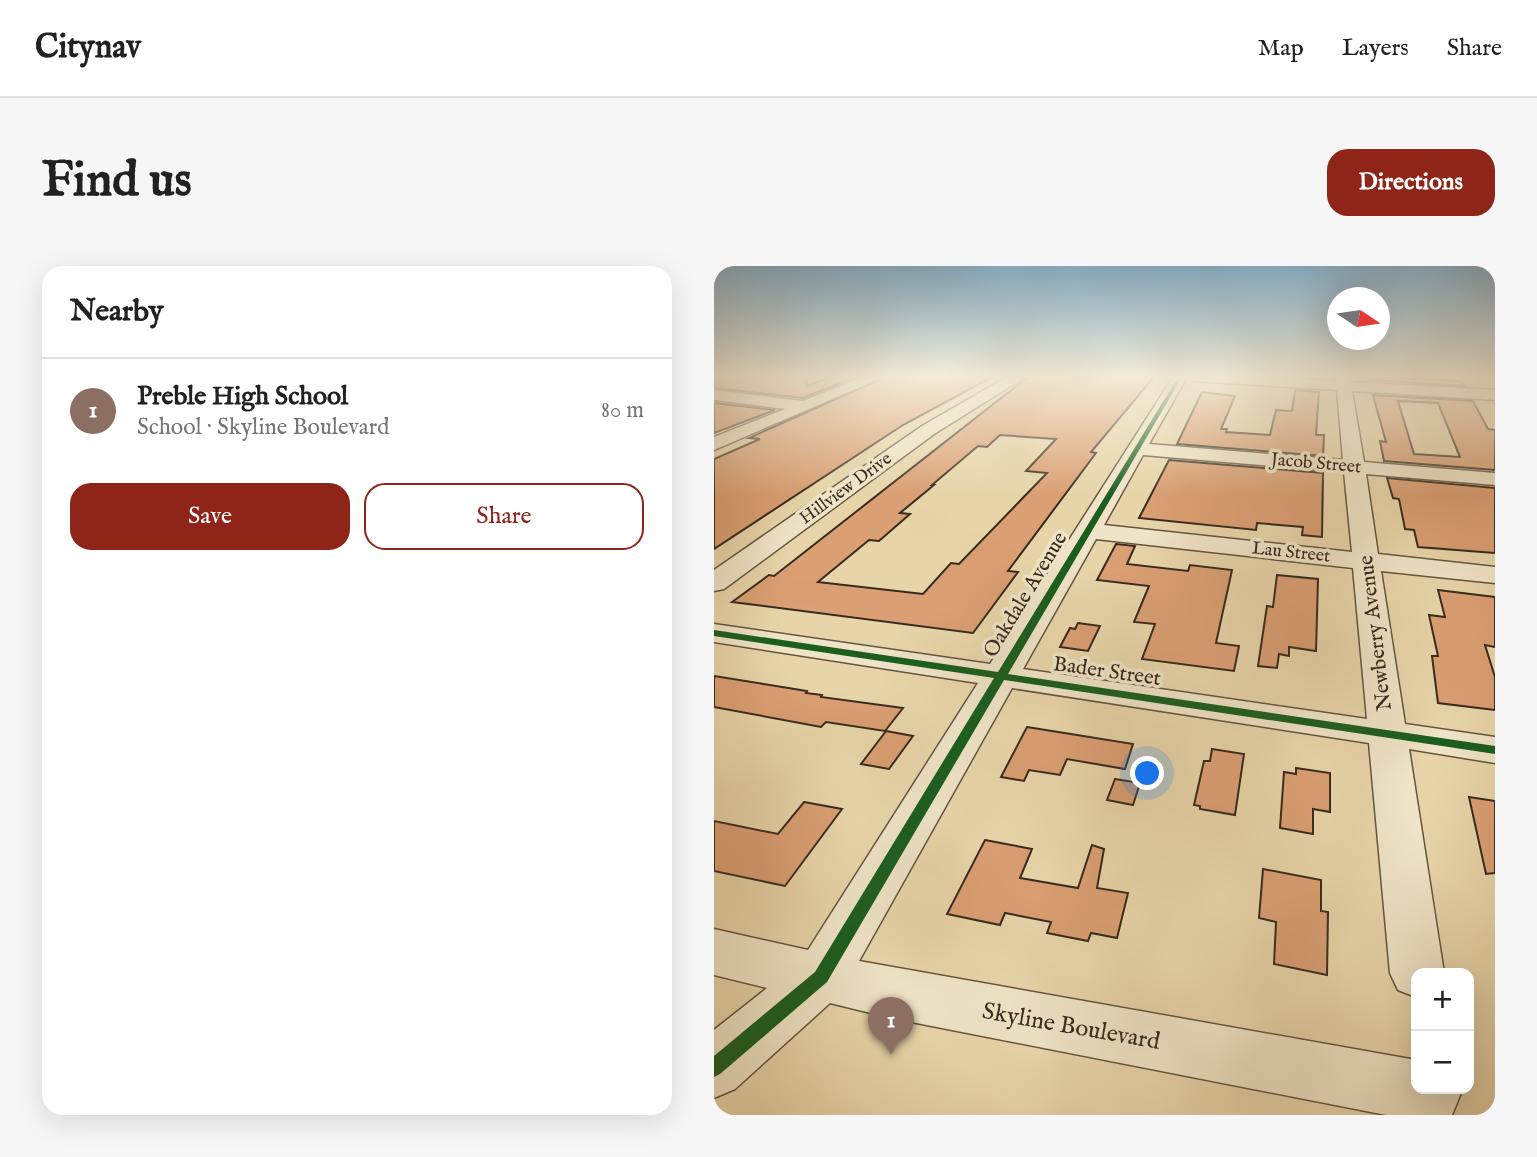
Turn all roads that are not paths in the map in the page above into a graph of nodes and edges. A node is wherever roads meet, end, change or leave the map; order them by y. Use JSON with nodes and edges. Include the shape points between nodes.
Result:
{"nodes":[{"id":1,"x":780,"y":417,"type":"edge"},
{"id":2,"x":951,"y":417,"type":"edge"},
{"id":3,"x":1156,"y":417,"type":"edge"},
{"id":4,"x":1349,"y":417,"type":"edge"},
{"id":5,"x":714,"y":443,"type":"edge"},
{"id":6,"x":1137,"y":449,"type":"junction"},
{"id":7,"x":1355,"y":467,"type":"junction"},
{"id":8,"x":1495,"y":479,"type":"edge"},
{"id":9,"x":1088,"y":531,"type":"junction"},
{"id":10,"x":1367,"y":561,"type":"junction"},
{"id":11,"x":1495,"y":575,"type":"edge"},
{"id":12,"x":714,"y":583,"type":"edge"},
{"id":13,"x":714,"y":633,"type":"edge"},
{"id":14,"x":1000,"y":676,"type":"junction"},
{"id":15,"x":1387,"y":733,"type":"junction"},
{"id":16,"x":1495,"y":750,"type":"edge"},
{"id":17,"x":714,"y":952,"type":"edge"},
{"id":18,"x":1416,"y":968,"type":"edge"},
{"id":19,"x":821,"y":977,"type":"junction"},
{"id":20,"x":714,"y":1068,"type":"edge"},
{"id":21,"x":1431,"y":1099,"type":"edge"}],
"edges":[{"from":1,"to":5,"type":"street"},
{"from":2,"to":12,"type":"street","name":"Hillview Drive"},
{"from":3,"to":6,"type":"street","name":"Oakdale Avenue"},
{"from":4,"to":7,"type":"street","name":"Newberry Avenue"},
{"from":6,"to":7,"type":"street","name":"Jacob Street"},
{"from":6,"to":9,"type":"street","name":"Oakdale Avenue"},
{"from":7,"to":8,"type":"street","name":"Jacob Street"},
{"from":7,"to":10,"type":"street","name":"Newberry Avenue"},
{"from":9,"to":10,"type":"street","name":"Lau Street"},
{"from":9,"to":14,"type":"street","name":"Oakdale Avenue"},
{"from":10,"to":11,"type":"street","name":"Lau Street"},
{"from":10,"to":15,"type":"street","name":"Newberry Avenue"},
{"from":13,"to":14,"type":"street","name":"Bader Street"},
{"from":14,"to":15,"type":"street","name":"Bader Street"},
{"from":14,"to":19,"type":"street","name":"Oakdale Avenue"},
{"from":15,"to":16,"type":"street","name":"Bader Street"},
{"from":15,"to":18,"type":"street","name":"Newberry Avenue"},
{"from":17,"to":19,"type":"street","name":"Skyline Boulevard"},
{"from":19,"to":20,"type":"street","name":"Oakdale Avenue"},
{"from":19,"to":21,"type":"street","name":"Skyline Boulevard"}]}
